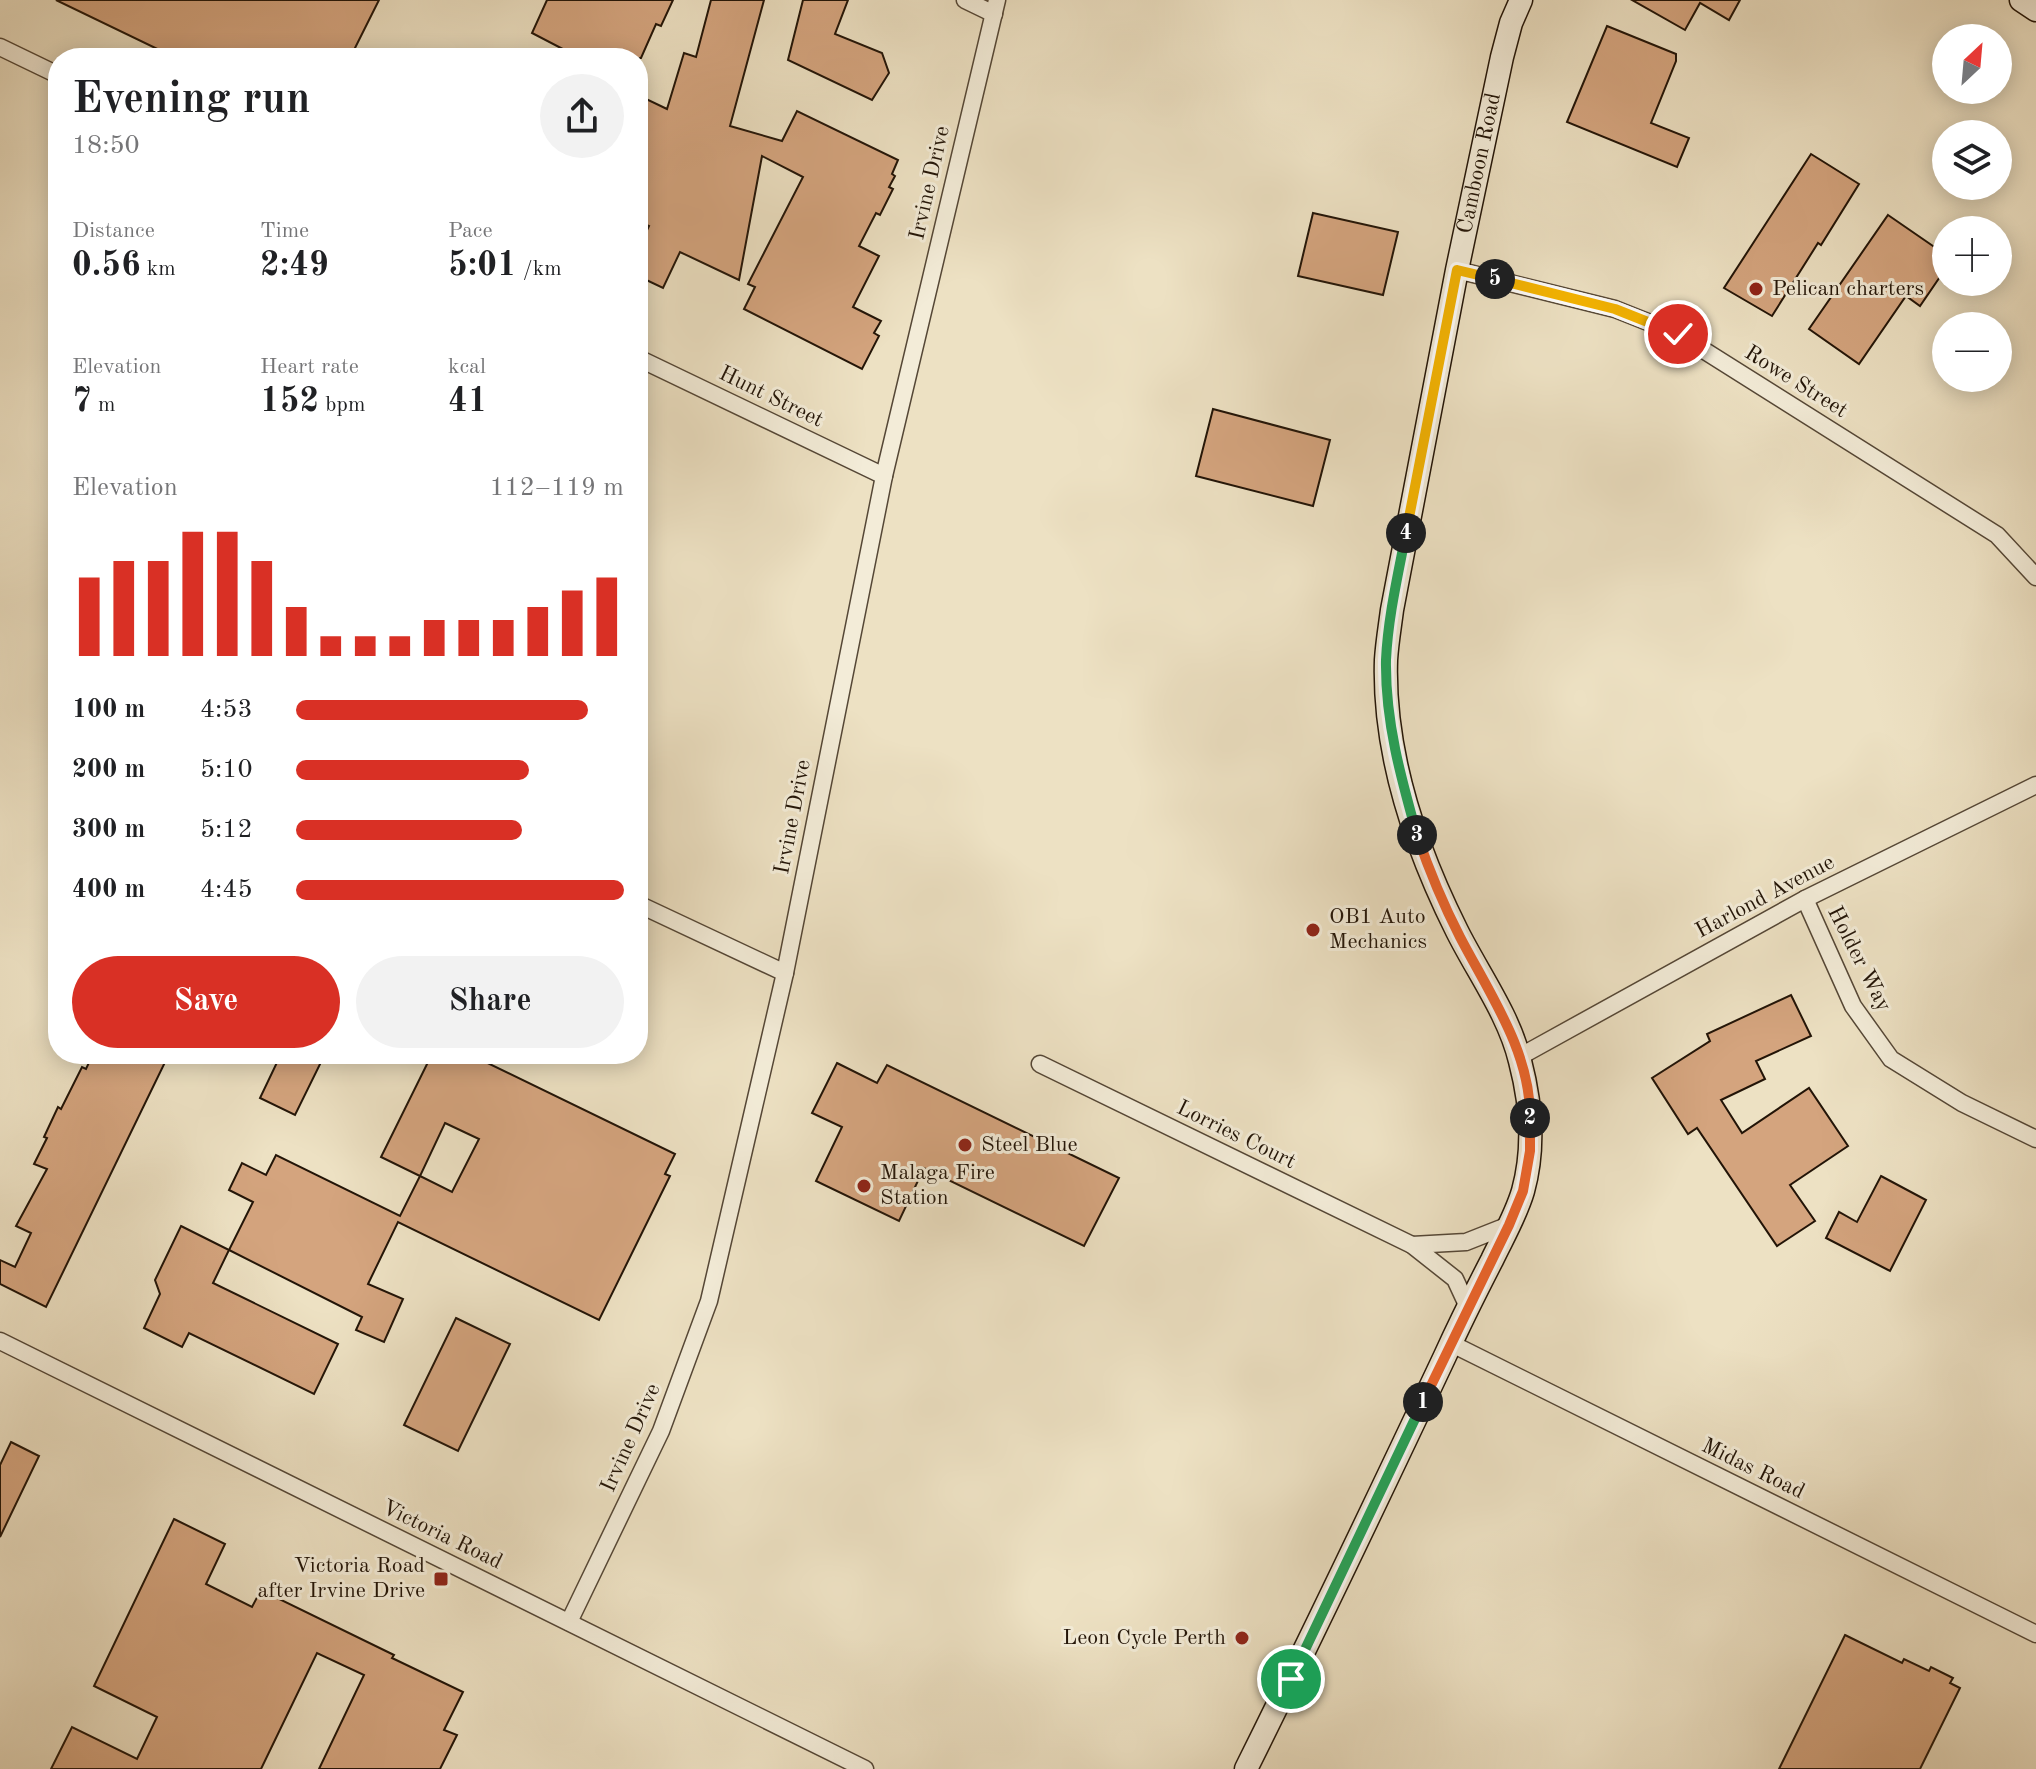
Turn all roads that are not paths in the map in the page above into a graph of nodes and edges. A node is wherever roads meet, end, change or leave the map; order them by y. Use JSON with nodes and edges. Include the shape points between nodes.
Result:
{"nodes":[{"id":1,"x":965,"y":0,"type":"edge"},
{"id":2,"x":1521,"y":0,"type":"edge"},
{"id":3,"x":2021,"y":0,"type":"edge"},
{"id":4,"x":995,"y":7,"type":"edge"},
{"id":5,"x":2036,"y":10,"type":"edge"},
{"id":6,"x":0,"y":47,"type":"edge"},
{"id":7,"x":48,"y":70,"type":"edge"},
{"id":8,"x":1457,"y":270,"type":"junction"},
{"id":9,"x":648,"y":363,"type":"edge"},
{"id":10,"x":884,"y":476,"type":"junction"},
{"id":11,"x":2036,"y":577,"type":"edge"},
{"id":12,"x":2036,"y":785,"type":"edge"},
{"id":13,"x":1805,"y":899,"type":"junction"},
{"id":14,"x":648,"y":909,"type":"edge"},
{"id":15,"x":785,"y":973,"type":"junction"},
{"id":16,"x":1519,"y":1057,"type":"junction"},
{"id":17,"x":1040,"y":1064,"type":"dead end"},
{"id":18,"x":2036,"y":1139,"type":"edge"},
{"id":19,"x":1509,"y":1225,"type":"junction"},
{"id":20,"x":1412,"y":1245,"type":"junction"},
{"id":21,"x":1468,"y":1307,"type":"junction"},
{"id":22,"x":0,"y":1341,"type":"edge"},
{"id":23,"x":1450,"y":1343,"type":"junction"},
{"id":24,"x":569,"y":1622,"type":"junction"},
{"id":25,"x":2036,"y":1634,"type":"edge"},
{"id":26,"x":865,"y":1769,"type":"edge"},
{"id":27,"x":1246,"y":1769,"type":"edge"}],
"edges":[{"from":1,"to":4,"type":"street"},
{"from":2,"to":8,"type":"street","name":"Camboon Road","via":[[1502,57]]},
{"from":3,"to":5,"type":"street"},
{"from":4,"to":10,"type":"street","name":"Irvine Drive"},
{"from":6,"to":7,"type":"street"},
{"from":8,"to":11,"type":"street","name":"Rowe Street","via":[[1615,309],[1678,334],[1997,535]]},
{"from":8,"to":16,"type":"street","name":"Camboon Road","via":[[1392,610],[1386,660],[1389,718],[1398,768],[1433,883]]},
{"from":9,"to":10,"type":"street","name":"Hunt Street"},
{"from":10,"to":15,"type":"street","name":"Irvine Drive"},
{"from":12,"to":13,"type":"street","name":"Harlond Avenue"},
{"from":13,"to":16,"type":"street","name":"Harlond Avenue"},
{"from":13,"to":18,"type":"street","name":"Holder Way","via":[[1853,1006],[1891,1059],[1962,1103]]},
{"from":14,"to":15,"type":"street"},
{"from":15,"to":24,"type":"street","name":"Irvine Drive","via":[[709,1301],[661,1431]]},
{"from":16,"to":19,"type":"street","name":"Camboon Road","via":[[1530,1107],[1530,1151],[1523,1191]]},
{"from":17,"to":20,"type":"street","name":"Lorries Court"},
{"from":19,"to":20,"type":"street","name":"Lorries Court","via":[[1466,1242]]},
{"from":19,"to":21,"type":"street","name":"Camboon Road"},
{"from":20,"to":21,"type":"street","name":"Lorries Court","via":[[1455,1279]]},
{"from":21,"to":23,"type":"street","name":"Camboon Road"},
{"from":22,"to":24,"type":"street","name":"Victoria Road"},
{"from":23,"to":25,"type":"street","name":"Midas Road"},
{"from":23,"to":27,"type":"street","name":"Camboon Road"},
{"from":24,"to":26,"type":"street","name":"Victoria Road"}]}
